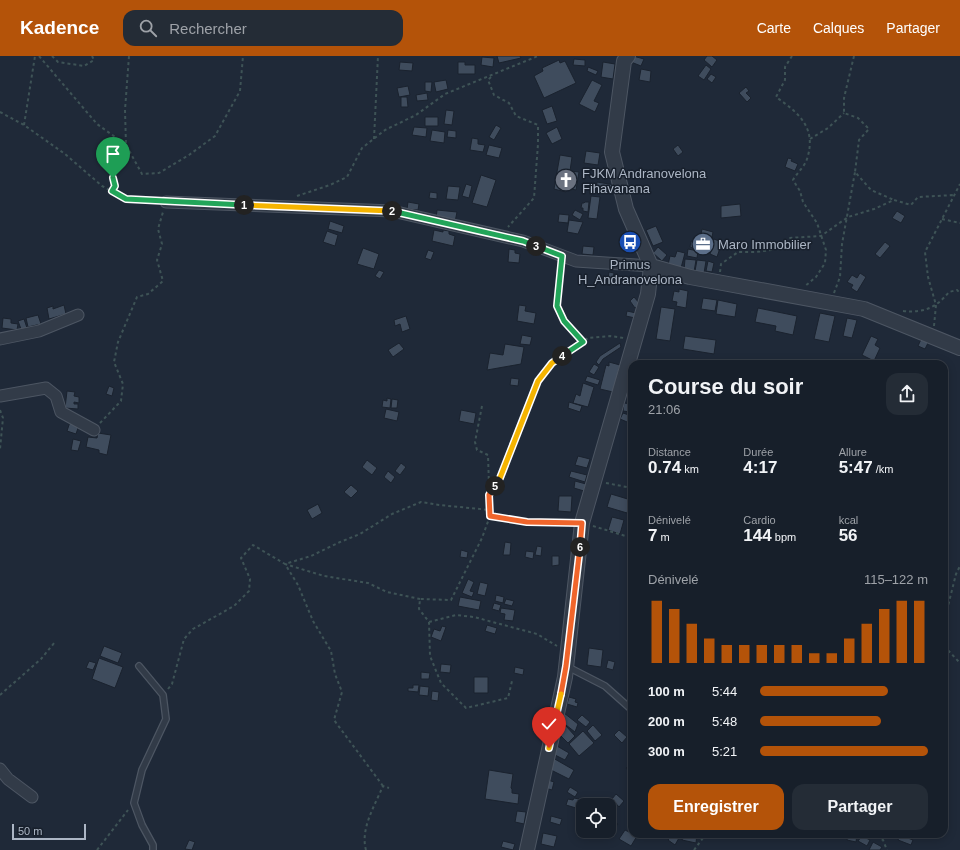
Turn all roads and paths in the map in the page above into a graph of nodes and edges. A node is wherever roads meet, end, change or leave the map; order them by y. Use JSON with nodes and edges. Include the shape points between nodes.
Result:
{"nodes":[{"id":1,"x":35,"y":56,"type":"edge"},
{"id":2,"x":39,"y":56,"type":"edge"},
{"id":3,"x":52,"y":56,"type":"edge"},
{"id":4,"x":92,"y":56,"type":"edge"},
{"id":5,"x":129,"y":56,"type":"edge"},
{"id":6,"x":243,"y":56,"type":"edge"},
{"id":7,"x":378,"y":56,"type":"edge"},
{"id":8,"x":538,"y":56,"type":"edge"},
{"id":9,"x":628,"y":56,"type":"edge"},
{"id":10,"x":792,"y":56,"type":"edge"},
{"id":11,"x":854,"y":56,"type":"edge"},
{"id":12,"x":494,"y":75,"type":"junction"},
{"id":13,"x":0,"y":112,"type":"edge"},
{"id":14,"x":844,"y":113,"type":"junction"},
{"id":15,"x":24,"y":125,"type":"junction"},
{"id":16,"x":374,"y":139,"type":"junction"},
{"id":17,"x":810,"y":139,"type":"junction"},
{"id":18,"x":126,"y":144,"type":"junction"},
{"id":19,"x":855,"y":172,"type":"junction"},
{"id":20,"x":960,"y":184,"type":"edge"},
{"id":21,"x":112,"y":191,"type":"junction"},
{"id":22,"x":954,"y":195,"type":"junction"},
{"id":23,"x":296,"y":197,"type":"dead end"},
{"id":24,"x":894,"y":200,"type":"junction"},
{"id":25,"x":166,"y":202,"type":"junction"},
{"id":26,"x":848,"y":217,"type":"junction"},
{"id":27,"x":942,"y":220,"type":"junction"},
{"id":28,"x":960,"y":222,"type":"edge"},
{"id":29,"x":500,"y":236,"type":"junction"},
{"id":30,"x":821,"y":236,"type":"junction"},
{"id":31,"x":562,"y":256,"type":"junction"},
{"id":32,"x":651,"y":266,"type":"junction"},
{"id":33,"x":719,"y":283,"type":"junction"},
{"id":34,"x":960,"y":293,"type":"edge"},
{"id":35,"x":792,"y":296,"type":"junction"},
{"id":36,"x":830,"y":303,"type":"junction"},
{"id":37,"x":936,"y":305,"type":"junction"},
{"id":38,"x":903,"y":311,"type":"dead end"},
{"id":39,"x":78,"y":315,"type":"dead end"},
{"id":40,"x":934,"y":337,"type":"junction"},
{"id":41,"x":0,"y":339,"type":"edge"},
{"id":42,"x":635,"y":340,"type":"junction"},
{"id":43,"x":583,"y":342,"type":"junction"},
{"id":44,"x":960,"y":348,"type":"edge"},
{"id":45,"x":629,"y":360,"type":"edge"},
{"id":46,"x":628,"y":364,"type":"edge"},
{"id":47,"x":0,"y":396,"type":"edge"},
{"id":48,"x":482,"y":406,"type":"dead end"},
{"id":49,"x":0,"y":410,"type":"edge"},
{"id":50,"x":94,"y":430,"type":"joint"},
{"id":51,"x":0,"y":449,"type":"edge"},
{"id":52,"x":594,"y":481,"type":"junction"},
{"id":53,"x":628,"y":487,"type":"edge"},
{"id":54,"x":489,"y":495,"type":"junction"},
{"id":55,"x":490,"y":510,"type":"junction"},
{"id":56,"x":490,"y":516,"type":"junction"},
{"id":57,"x":582,"y":523,"type":"junction"},
{"id":58,"x":628,"y":537,"type":"edge"},
{"id":59,"x":285,"y":564,"type":"junction"},
{"id":60,"x":960,"y":566,"type":"edge"},
{"id":61,"x":420,"y":600,"type":"junction"},
{"id":62,"x":948,"y":606,"type":"edge"},
{"id":63,"x":429,"y":622,"type":"junction"},
{"id":64,"x":55,"y":642,"type":"dead end"},
{"id":65,"x":948,"y":650,"type":"edge"},
{"id":66,"x":568,"y":652,"type":"junction"},
{"id":67,"x":960,"y":663,"type":"edge"},
{"id":68,"x":139,"y":666,"type":"dead end"},
{"id":69,"x":566,"y":666,"type":"junction"},
{"id":70,"x":512,"y":681,"type":"dead end"},
{"id":71,"x":0,"y":694,"type":"edge"},
{"id":72,"x":163,"y":695,"type":"junction"},
{"id":73,"x":628,"y":706,"type":"edge"},
{"id":74,"x":0,"y":769,"type":"edge"},
{"id":75,"x":383,"y":786,"type":"junction"},
{"id":76,"x":389,"y":788,"type":"dead end"},
{"id":77,"x":32,"y":797,"type":"dead end"},
{"id":78,"x":134,"y":803,"type":"junction"},
{"id":79,"x":703,"y":838,"type":"edge"},
{"id":80,"x":879,"y":838,"type":"edge"},
{"id":81,"x":97,"y":850,"type":"edge"},
{"id":82,"x":153,"y":850,"type":"edge"},
{"id":83,"x":366,"y":850,"type":"edge"},
{"id":84,"x":527,"y":850,"type":"edge"},
{"id":85,"x":694,"y":850,"type":"edge"},
{"id":86,"x":887,"y":850,"type":"edge"}],
"edges":[{"from":1,"to":15,"type":"path"},
{"from":2,"to":18,"type":"path","via":[[97,124]]},
{"from":3,"to":4,"type":"path","via":[[58,62],[84,66],[94,60]]},
{"from":5,"to":18,"type":"path","via":[[125,110]]},
{"from":6,"to":18,"type":"path","via":[[240,90],[215,136],[160,173],[142,174]]},
{"from":7,"to":16,"type":"path"},
{"from":8,"to":12,"type":"path"},
{"from":9,"to":32,"type":"street","via":[[624,61],[612,152],[626,209]]},
{"from":10,"to":17,"type":"path","via":[[785,67],[785,80],[776,97],[803,118]]},
{"from":11,"to":14,"type":"path","via":[[844,98]]},
{"from":12,"to":16,"type":"path","via":[[445,94],[416,115],[385,130]]},
{"from":12,"to":29,"type":"path","via":[[488,80],[494,95],[509,103],[516,116],[538,125],[534,198],[515,216]]},
{"from":13,"to":15,"type":"path"},
{"from":14,"to":17,"type":"path","via":[[828,128]]},
{"from":14,"to":19,"type":"path","via":[[858,118],[869,129],[859,140]]},
{"from":15,"to":21,"type":"path"},
{"from":16,"to":23,"type":"path","via":[[362,148],[347,177]]},
{"from":17,"to":30,"type":"path","via":[[807,160],[793,180],[817,223]]},
{"from":18,"to":21,"type":"path","via":[[122,155],[112,165],[115,186]]},
{"from":19,"to":24,"type":"path","via":[[871,190]]},
{"from":19,"to":26,"type":"path"},
{"from":20,"to":22,"type":"path"},
{"from":21,"to":25,"type":"path","via":[[126,199]]},
{"from":22,"to":24,"type":"path","via":[[918,197],[911,205]]},
{"from":22,"to":27,"type":"path"},
{"from":24,"to":26,"type":"path"},
{"from":25,"to":29,"type":"street","via":[[392,211]]},
{"from":25,"to":50,"type":"path","via":[[158,230],[162,244],[157,260],[163,281],[148,294],[137,297],[118,342],[114,362],[123,384],[121,401]]},
{"from":26,"to":30,"type":"path"},
{"from":26,"to":36,"type":"path","via":[[842,244],[840,277]]},
{"from":27,"to":28,"type":"path"},
{"from":27,"to":37,"type":"path","via":[[924,252]]},
{"from":29,"to":31,"type":"street","via":[[523,241]]},
{"from":30,"to":33,"type":"path","via":[[789,238],[771,250],[738,252],[721,264]]},
{"from":30,"to":35,"type":"path","via":[[826,250],[825,264],[816,277]]},
{"from":31,"to":32,"type":"street","via":[[576,261]]},
{"from":31,"to":43,"type":"path","via":[[557,306],[564,321]]},
{"from":32,"to":33,"type":"street","via":[[690,278]]},
{"from":32,"to":42,"type":"street","via":[[648,294]]},
{"from":33,"to":35,"type":"street"},
{"from":34,"to":37,"type":"path","via":[[956,290],[949,292]]},
{"from":35,"to":36,"type":"street"},
{"from":36,"to":40,"type":"street","via":[[864,309]]},
{"from":37,"to":38,"type":"path","via":[[918,312]]},
{"from":37,"to":40,"type":"path"},
{"from":39,"to":41,"type":"street","via":[[39,331]]},
{"from":40,"to":44,"type":"street"},
{"from":42,"to":43,"type":"path","via":[[610,336],[588,338]]},
{"from":42,"to":45,"type":"street"},
{"from":43,"to":54,"type":"path","via":[[552,363],[538,381],[500,478]]},
{"from":46,"to":52,"type":"street"},
{"from":47,"to":50,"type":"street","via":[[46,388],[56,396],[61,412]]},
{"from":48,"to":54,"type":"path","via":[[475,442],[477,450],[488,456]]},
{"from":49,"to":51,"type":"path","via":[[3,418]]},
{"from":52,"to":53,"type":"path"},
{"from":52,"to":57,"type":"street"},
{"from":54,"to":55,"type":"path"},
{"from":55,"to":56,"type":"path"},
{"from":55,"to":59,"type":"path","via":[[438,506],[421,502],[392,514],[360,534],[311,556]]},
{"from":56,"to":57,"type":"path","via":[[527,522]]},
{"from":56,"to":61,"type":"path","via":[[482,538],[451,600]]},
{"from":57,"to":58,"type":"path"},
{"from":57,"to":66,"type":"street"},
{"from":59,"to":61,"type":"path","via":[[324,576],[368,583],[387,592]]},
{"from":59,"to":72,"type":"path","via":[[253,545],[241,558],[250,579],[249,591],[234,606],[192,630],[184,639],[172,684]]},
{"from":59,"to":75,"type":"path","via":[[331,651],[335,674],[342,692],[334,720]]},
{"from":60,"to":62,"type":"path"},
{"from":61,"to":63,"type":"path","via":[[419,609]]},
{"from":63,"to":66,"type":"path","via":[[456,615],[474,617],[537,634]]},
{"from":63,"to":70,"type":"path","via":[[430,656],[441,683],[466,708],[508,698]]},
{"from":64,"to":71,"type":"path","via":[[41,659]]},
{"from":65,"to":67,"type":"path"},
{"from":66,"to":69,"type":"street"},
{"from":68,"to":72,"type":"lane"},
{"from":69,"to":73,"type":"lane","via":[[605,686]]},
{"from":69,"to":84,"type":"street"},
{"from":72,"to":78,"type":"lane","via":[[166,719],[142,770]]},
{"from":74,"to":77,"type":"street","via":[[8,779]]},
{"from":75,"to":76,"type":"path"},
{"from":75,"to":83,"type":"path","via":[[368,819],[364,843]]},
{"from":78,"to":81,"type":"path"},
{"from":78,"to":82,"type":"lane"},
{"from":79,"to":85,"type":"path"},
{"from":80,"to":86,"type":"path","via":[[883,840]]}]}
